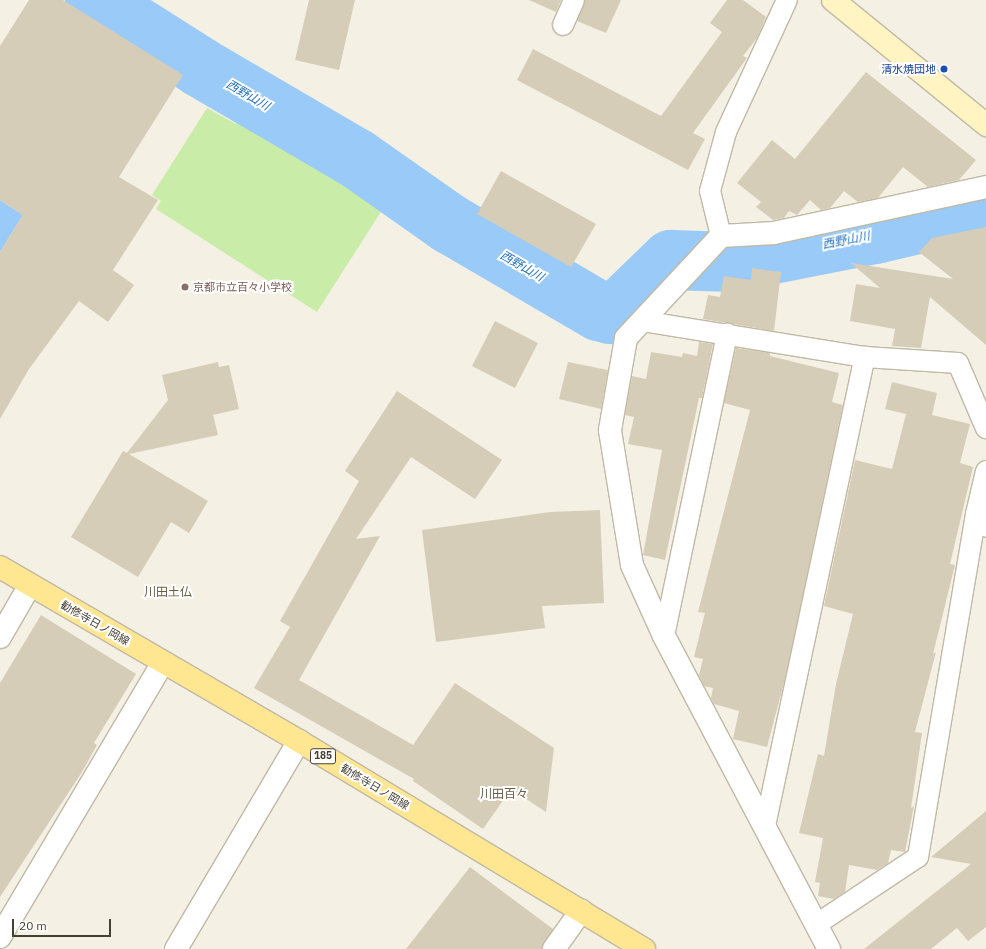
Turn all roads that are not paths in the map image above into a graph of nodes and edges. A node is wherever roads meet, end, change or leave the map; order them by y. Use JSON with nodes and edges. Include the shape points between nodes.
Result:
{"nodes":[{"id":1,"x":574,"y":0,"type":"edge"},
{"id":2,"x":787,"y":0,"type":"edge"},
{"id":3,"x":833,"y":0,"type":"edge"},
{"id":4,"x":563,"y":25,"type":"dead end"},
{"id":5,"x":986,"y":125,"type":"edge"},
{"id":6,"x":986,"y":187,"type":"edge"},
{"id":7,"x":720,"y":236,"type":"junction"},
{"id":8,"x":642,"y":321,"type":"junction"},
{"id":9,"x":727,"y":334,"type":"junction"},
{"id":10,"x":865,"y":357,"type":"junction"},
{"id":11,"x":986,"y":428,"type":"edge"},
{"id":12,"x":986,"y":471,"type":"edge"},
{"id":13,"x":981,"y":521,"type":"edge"},
{"id":14,"x":0,"y":567,"type":"edge"},
{"id":15,"x":30,"y":585,"type":"junction"},
{"id":16,"x":664,"y":636,"type":"junction"},
{"id":17,"x":0,"y":637,"type":"edge"},
{"id":18,"x":163,"y":663,"type":"junction"},
{"id":19,"x":299,"y":741,"type":"junction"},
{"id":20,"x":765,"y":826,"type":"junction"},
{"id":21,"x":581,"y":911,"type":"junction"},
{"id":22,"x":817,"y":924,"type":"junction"},
{"id":23,"x":0,"y":937,"type":"edge"},
{"id":24,"x":176,"y":949,"type":"edge"},
{"id":25,"x":554,"y":949,"type":"edge"},
{"id":26,"x":644,"y":949,"type":"edge"},
{"id":27,"x":829,"y":949,"type":"edge"}],
"edges":[{"from":1,"to":4,"type":"lane"},
{"from":2,"to":7,"type":"lane","via":[[724,139],[710,191]]},
{"from":3,"to":5,"type":"street"},
{"from":6,"to":7,"type":"street","via":[[774,233]]},
{"from":7,"to":8,"type":"street"},
{"from":8,"to":9,"type":"lane"},
{"from":8,"to":16,"type":"street","via":[[626,338],[610,430],[632,565]]},
{"from":9,"to":10,"type":"lane"},
{"from":9,"to":16,"type":"lane"},
{"from":10,"to":11,"type":"lane","via":[[958,363]]},
{"from":10,"to":20,"type":"lane"},
{"from":12,"to":13,"type":"lane"},
{"from":13,"to":22,"type":"lane","via":[[918,857]]},
{"from":14,"to":15,"type":"main road","name":"勧修寺日ノ岡線","number":"185"},
{"from":15,"to":17,"type":"street"},
{"from":15,"to":18,"type":"main road","name":"勧修寺日ノ岡線","number":"185"},
{"from":16,"to":20,"type":"street"},
{"from":18,"to":19,"type":"main road","name":"勧修寺日ノ岡線","number":"185"},
{"from":18,"to":23,"type":"street"},
{"from":19,"to":21,"type":"main road","name":"勧修寺日ノ岡線","number":"185"},
{"from":19,"to":24,"type":"street"},
{"from":20,"to":22,"type":"street"},
{"from":21,"to":25,"type":"street"},
{"from":21,"to":26,"type":"main road","name":"勧修寺日ノ岡線","number":"185"},
{"from":22,"to":27,"type":"street"}]}
